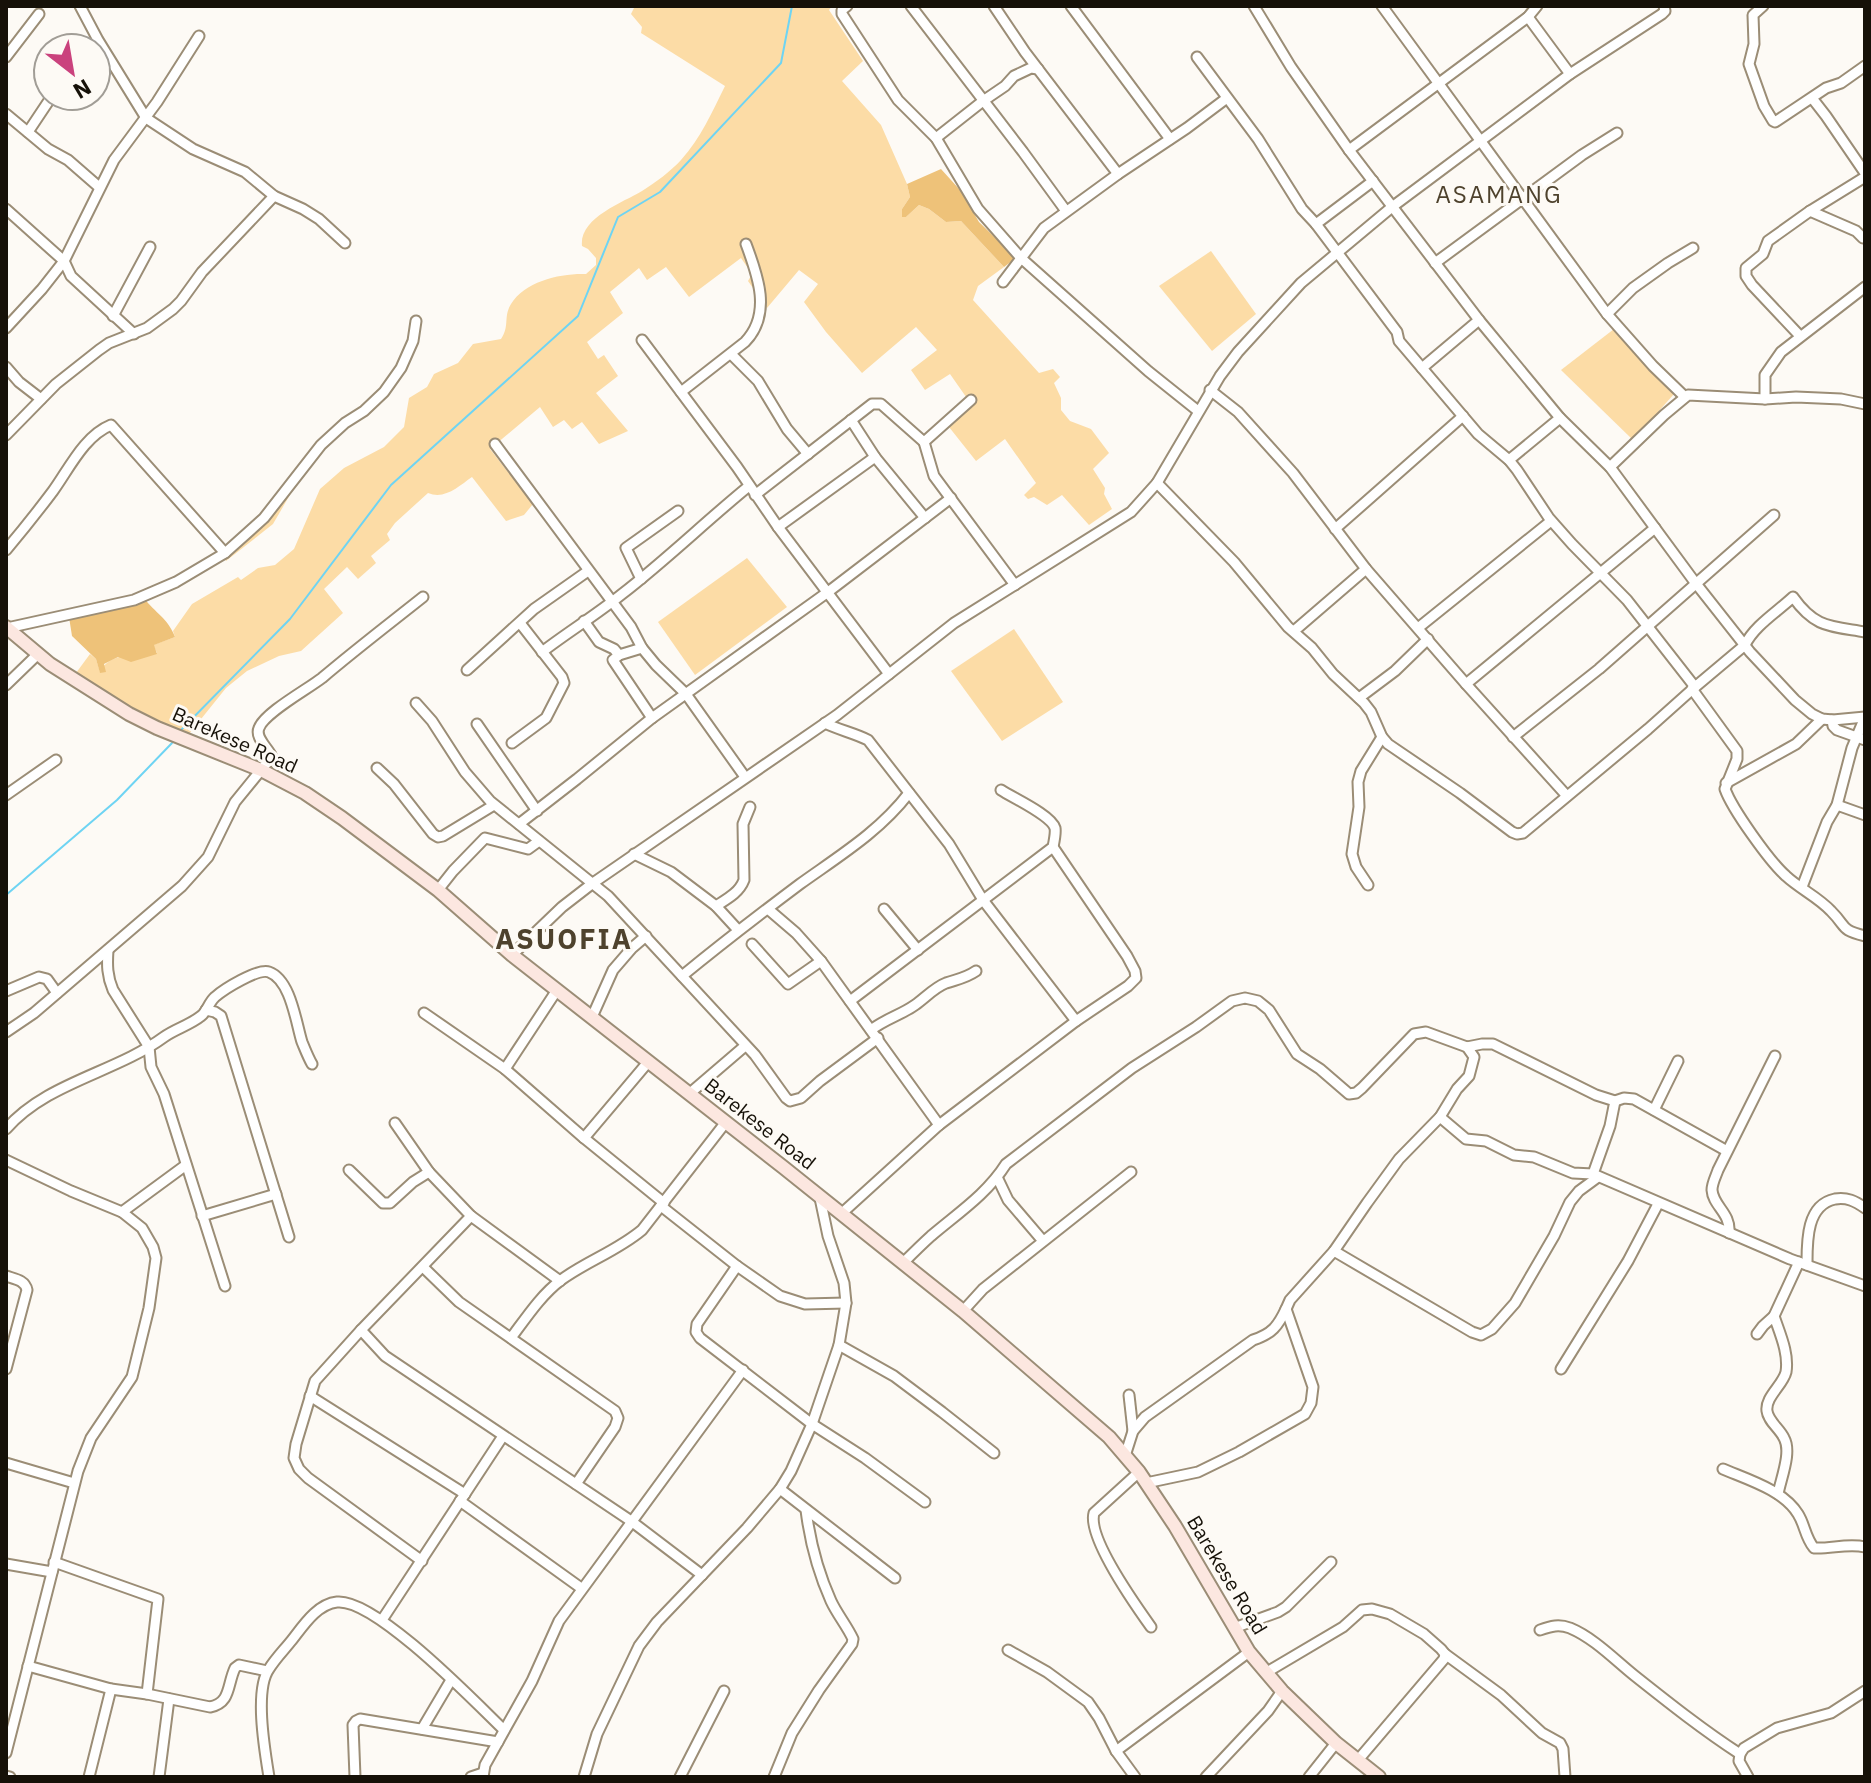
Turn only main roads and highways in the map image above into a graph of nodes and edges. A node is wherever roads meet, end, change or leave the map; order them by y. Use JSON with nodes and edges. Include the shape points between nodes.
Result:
{"nodes":[{"id":1,"x":6,"y":628,"type":"edge"},
{"id":2,"x":1379,"y":1777,"type":"edge"}],
"edges":[{"from":1,"to":2,"type":"main road","name":"Barekese Road","via":[[129,714],[261,770],[332,811],[963,1311],[1109,1437],[1175,1526],[1249,1652],[1336,1743]]}]}
